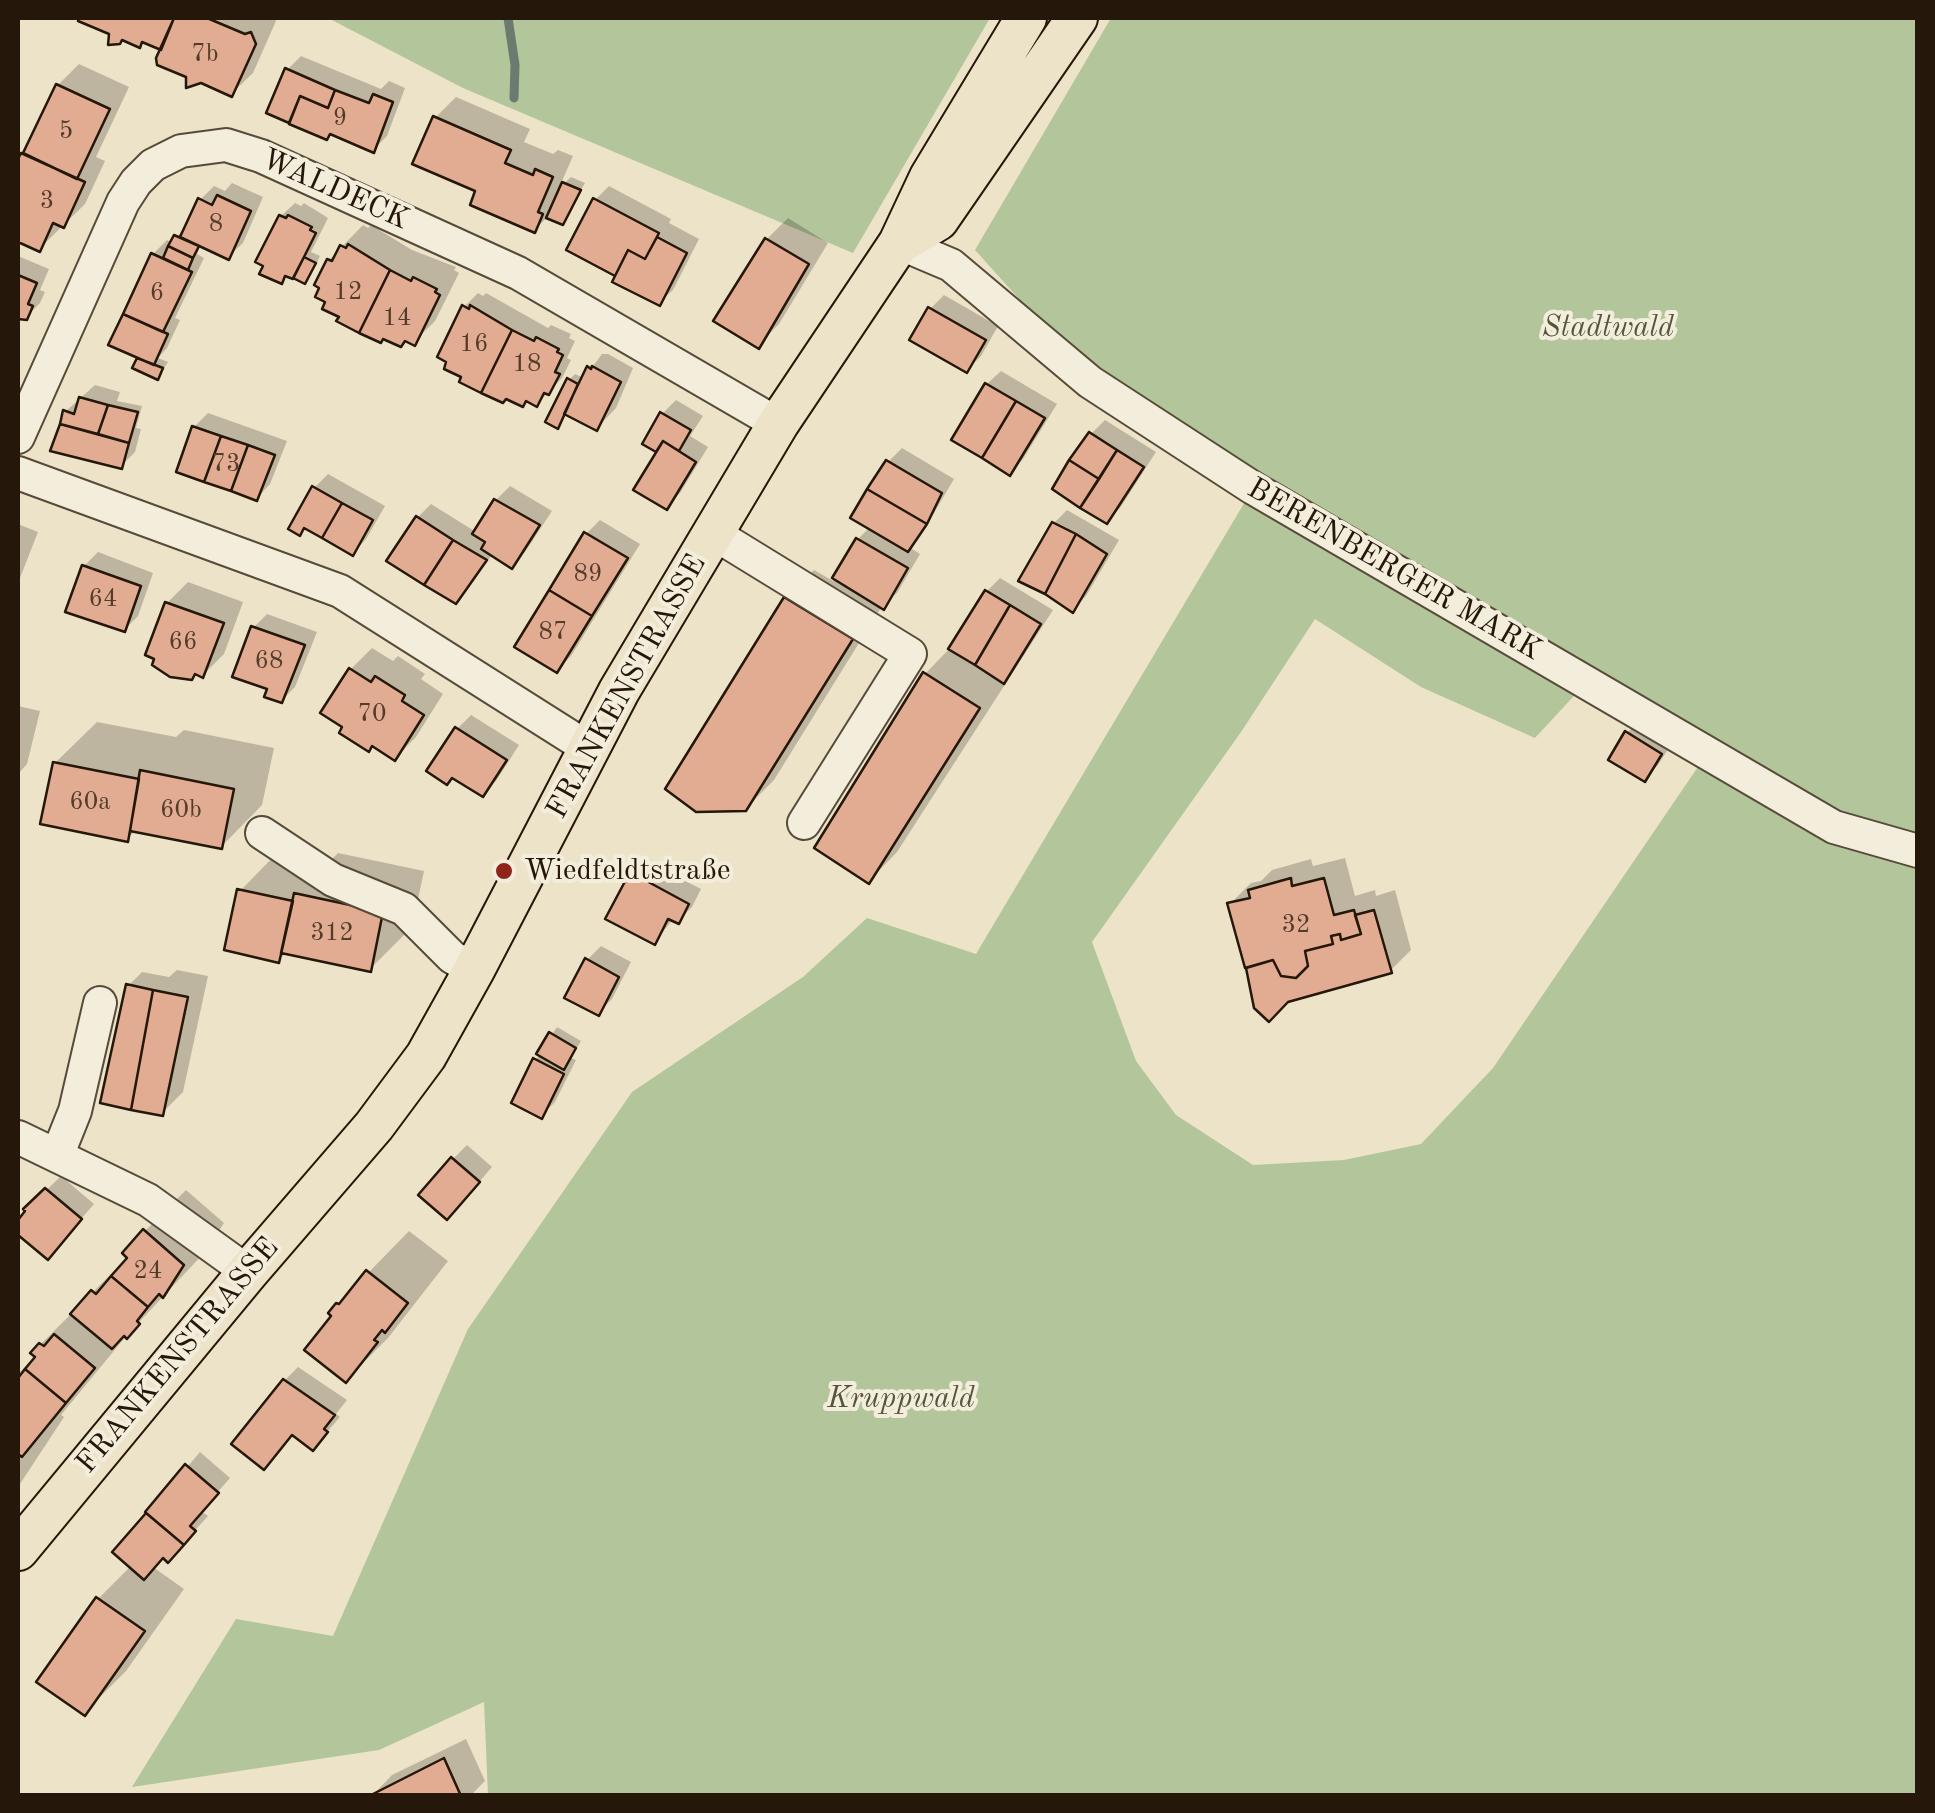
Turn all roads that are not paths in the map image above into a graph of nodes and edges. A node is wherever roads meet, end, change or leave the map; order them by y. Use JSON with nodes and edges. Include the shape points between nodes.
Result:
{"nodes":[{"id":1,"x":1026,"y":18,"type":"edge"},
{"id":2,"x":1076,"y":18,"type":"edge"},
{"id":3,"x":899,"y":242,"type":"junction"},
{"id":4,"x":778,"y":424,"type":"junction"},
{"id":5,"x":18,"y":437,"type":"edge"},
{"id":6,"x":18,"y":473,"type":"edge"},
{"id":7,"x":712,"y":533,"type":"junction"},
{"id":8,"x":588,"y":748,"type":"junction"},
{"id":9,"x":804,"y":823,"type":"dead end"},
{"id":10,"x":262,"y":833,"type":"dead end"},
{"id":11,"x":1918,"y":850,"type":"edge"},
{"id":12,"x":474,"y":970,"type":"junction"},
{"id":13,"x":100,"y":1002,"type":"dead end"},
{"id":14,"x":18,"y":1137,"type":"edge"},
{"id":15,"x":58,"y":1156,"type":"junction"},
{"id":16,"x":248,"y":1272,"type":"junction"},
{"id":17,"x":18,"y":1550,"type":"edge"}],
"edges":[{"from":1,"to":3,"type":"main road","name":"FRANKENSTRASSE","via":[[930,176]]},
{"from":2,"to":3,"type":"main road","name":"FRANKENSTRASSE","via":[[938,220]]},
{"from":3,"to":4,"type":"main road","name":"FRANKENSTRASSE"},
{"from":3,"to":11,"type":"street","name":"BERENBERGER MARK","via":[[952,265],[1090,382],[1253,488],[1834,827]]},
{"from":4,"to":5,"type":"street","name":"WALDECK","via":[[518,273],[261,156],[211,146],[167,157],[130,191]]},
{"from":4,"to":7,"type":"main road","name":"FRANKENSTRASSE"},
{"from":6,"to":8,"type":"street","via":[[340,591]]},
{"from":7,"to":8,"type":"main road","name":"FRANKENSTRASSE"},
{"from":7,"to":9,"type":"street","via":[[910,654]]},
{"from":8,"to":12,"type":"main road","name":"FRANKENSTRASSE"},
{"from":10,"to":12,"type":"street","via":[[333,880],[404,909]]},
{"from":12,"to":16,"type":"main road","name":"FRANKENSTRASSE","via":[[426,1056],[374,1126]]},
{"from":13,"to":15,"type":"street"},
{"from":14,"to":15,"type":"street"},
{"from":15,"to":16,"type":"street","via":[[148,1200]]},
{"from":16,"to":17,"type":"main road","name":"FRANKENSTRASSE"}]}
